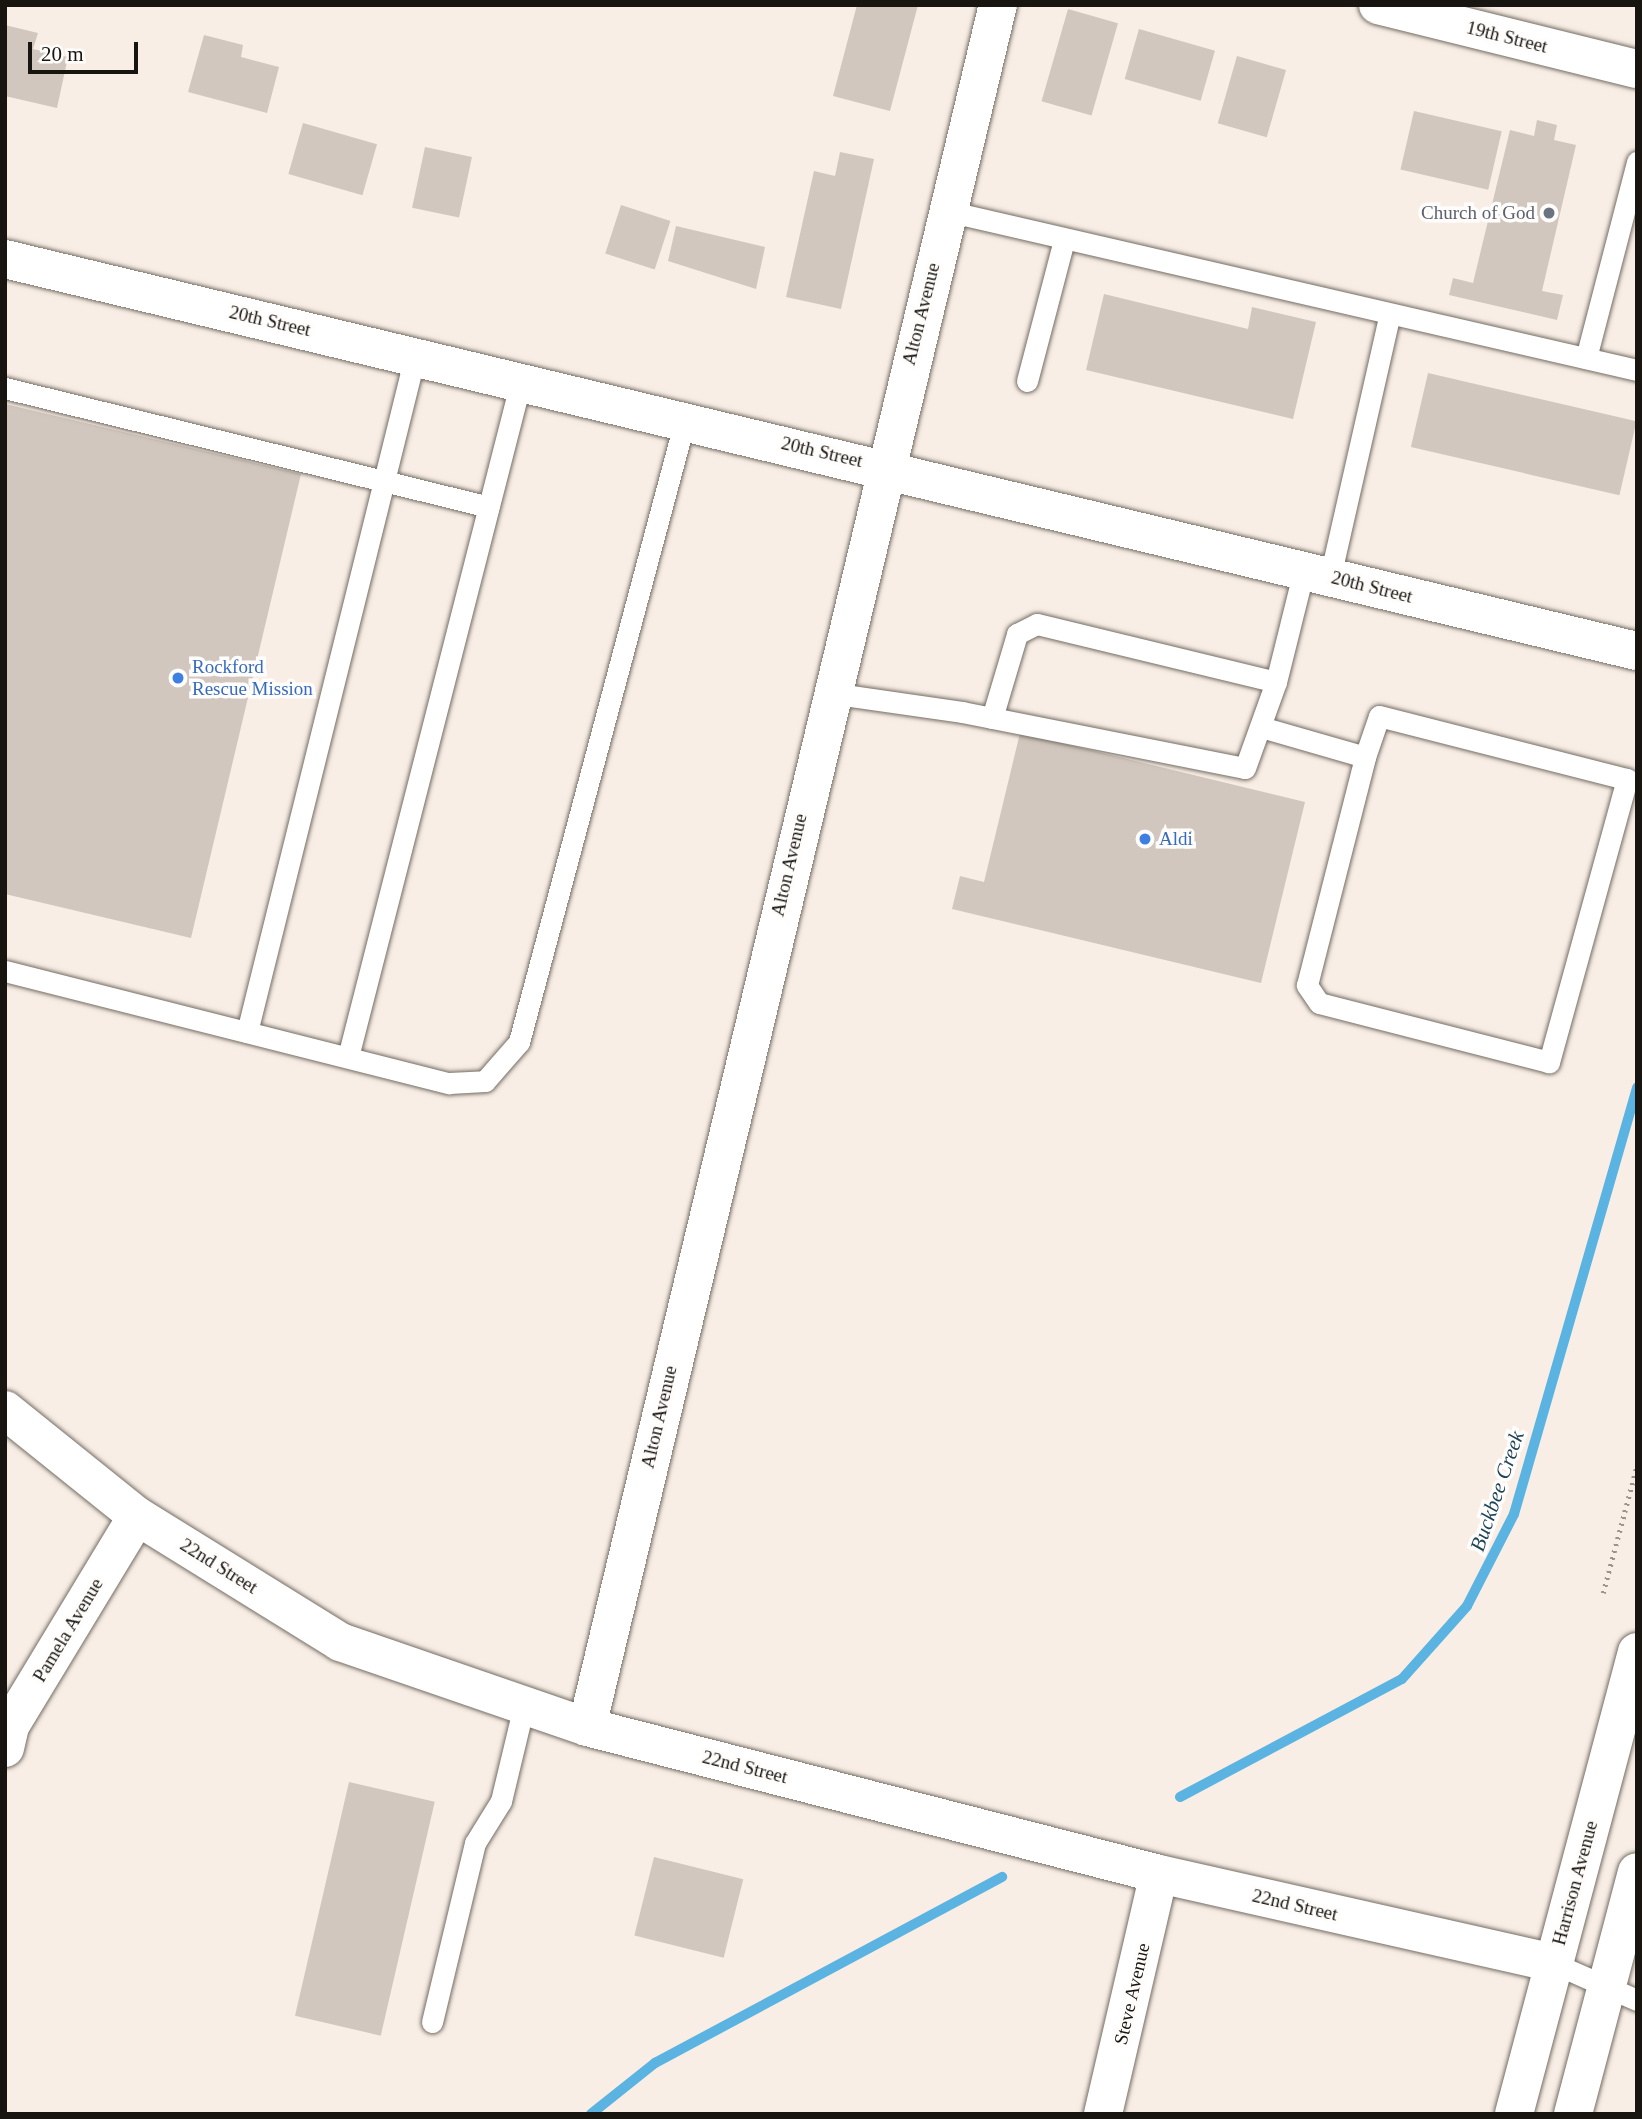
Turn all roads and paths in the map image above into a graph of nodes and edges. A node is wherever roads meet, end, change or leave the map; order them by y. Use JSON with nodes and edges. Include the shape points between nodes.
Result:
{"nodes":[{"id":1,"x":998,"y":5,"type":"edge"},
{"id":2,"x":1378,"y":5,"type":"edge"},
{"id":3,"x":1637,"y":69,"type":"edge"},
{"id":4,"x":1637,"y":162,"type":"edge"},
{"id":5,"x":947,"y":211,"type":"junction"},
{"id":6,"x":1065,"y":240,"type":"junction"},
{"id":7,"x":5,"y":259,"type":"edge"},
{"id":8,"x":1389,"y":317,"type":"junction"},
{"id":9,"x":415,"y":356,"type":"junction"},
{"id":10,"x":1586,"y":358,"type":"junction"},
{"id":11,"x":1637,"y":370,"type":"edge"},
{"id":12,"x":521,"y":381,"type":"junction"},
{"id":13,"x":1027,"y":381,"type":"dead end"},
{"id":14,"x":5,"y":388,"type":"edge"},
{"id":15,"x":685,"y":420,"type":"junction"},
{"id":16,"x":883,"y":467,"type":"junction"},
{"id":17,"x":384,"y":481,"type":"junction"},
{"id":18,"x":489,"y":507,"type":"junction"},
{"id":19,"x":1317,"y":573,"type":"junction"},
{"id":20,"x":1637,"y":651,"type":"edge"},
{"id":21,"x":1276,"y":682,"type":"junction"},
{"id":22,"x":830,"y":693,"type":"junction"},
{"id":23,"x":992,"y":718,"type":"junction"},
{"id":24,"x":1261,"y":727,"type":"junction"},
{"id":25,"x":1365,"y":757,"type":"junction"},
{"id":26,"x":5,"y":971,"type":"edge"},
{"id":27,"x":247,"y":1032,"type":"junction"},
{"id":28,"x":348,"y":1057,"type":"junction"},
{"id":29,"x":5,"y":1410,"type":"edge"},
{"id":30,"x":1637,"y":1465,"type":"edge"},
{"id":31,"x":137,"y":1516,"type":"junction"},
{"id":32,"x":1603,"y":1593,"type":"dead end"},
{"id":33,"x":1637,"y":1652,"type":"edge"},
{"id":34,"x":524,"y":1705,"type":"junction"},
{"id":35,"x":587,"y":1727,"type":"junction"},
{"id":36,"x":5,"y":1748,"type":"edge"},
{"id":37,"x":1637,"y":1872,"type":"edge"},
{"id":38,"x":1159,"y":1874,"type":"junction"},
{"id":39,"x":1553,"y":1963,"type":"junction"},
{"id":40,"x":1623,"y":1979,"type":"edge"},
{"id":41,"x":432,"y":2022,"type":"dead end"},
{"id":42,"x":1103,"y":2114,"type":"edge"},
{"id":43,"x":1514,"y":2114,"type":"edge"},
{"id":44,"x":1573,"y":2114,"type":"edge"}],
"edges":[{"from":1,"to":5,"type":"street","name":"Alton Avenue"},
{"from":2,"to":3,"type":"street","name":"19th Street"},
{"from":4,"to":10,"type":"lane"},
{"from":5,"to":6,"type":"lane"},
{"from":5,"to":16,"type":"street","name":"Alton Avenue"},
{"from":6,"to":8,"type":"lane"},
{"from":6,"to":13,"type":"lane"},
{"from":7,"to":9,"type":"street","name":"20th Street"},
{"from":8,"to":10,"type":"lane"},
{"from":8,"to":19,"type":"lane"},
{"from":9,"to":12,"type":"street","name":"20th Street"},
{"from":9,"to":17,"type":"lane"},
{"from":10,"to":11,"type":"lane"},
{"from":12,"to":15,"type":"street","name":"20th Street"},
{"from":12,"to":18,"type":"lane"},
{"from":14,"to":17,"type":"lane"},
{"from":15,"to":16,"type":"street","name":"20th Street"},
{"from":15,"to":28,"type":"lane","via":[[519,1042],[485,1081],[449,1083]]},
{"from":16,"to":19,"type":"street","name":"20th Street"},
{"from":16,"to":22,"type":"street","name":"Alton Avenue"},
{"from":17,"to":18,"type":"lane"},
{"from":17,"to":27,"type":"lane"},
{"from":18,"to":28,"type":"lane"},
{"from":19,"to":20,"type":"street","name":"20th Street"},
{"from":19,"to":21,"type":"lane"},
{"from":21,"to":23,"type":"lane","via":[[1037,624],[1017,634]]},
{"from":21,"to":24,"type":"lane"},
{"from":22,"to":23,"type":"lane"},
{"from":22,"to":35,"type":"street","name":"Alton Avenue"},
{"from":23,"to":24,"type":"lane","via":[[1245,768]]},
{"from":24,"to":25,"type":"lane"},
{"from":25,"to":25,"type":"lane","via":[[1379,716],[1627,779],[1549,1062],[1319,1003],[1307,985]]},
{"from":26,"to":27,"type":"lane"},
{"from":27,"to":28,"type":"lane"},
{"from":29,"to":31,"type":"street","name":"22nd Street"},
{"from":30,"to":32,"type":"path"},
{"from":31,"to":34,"type":"street","name":"22nd Street","via":[[340,1642]]},
{"from":31,"to":36,"type":"street","name":"Pamela Avenue","via":[[10,1726]]},
{"from":33,"to":39,"type":"street","name":"Harrison Avenue"},
{"from":34,"to":35,"type":"street","name":"22nd Street"},
{"from":34,"to":41,"type":"lane","via":[[501,1801],[474,1843]]},
{"from":35,"to":38,"type":"street","name":"22nd Street"},
{"from":37,"to":40,"type":"street"},
{"from":38,"to":39,"type":"street","name":"22nd Street"},
{"from":38,"to":42,"type":"street","name":"Steve Avenue"},
{"from":39,"to":40,"type":"lane"},
{"from":39,"to":43,"type":"street","name":"Harrison Avenue"},
{"from":40,"to":44,"type":"street"}]}
